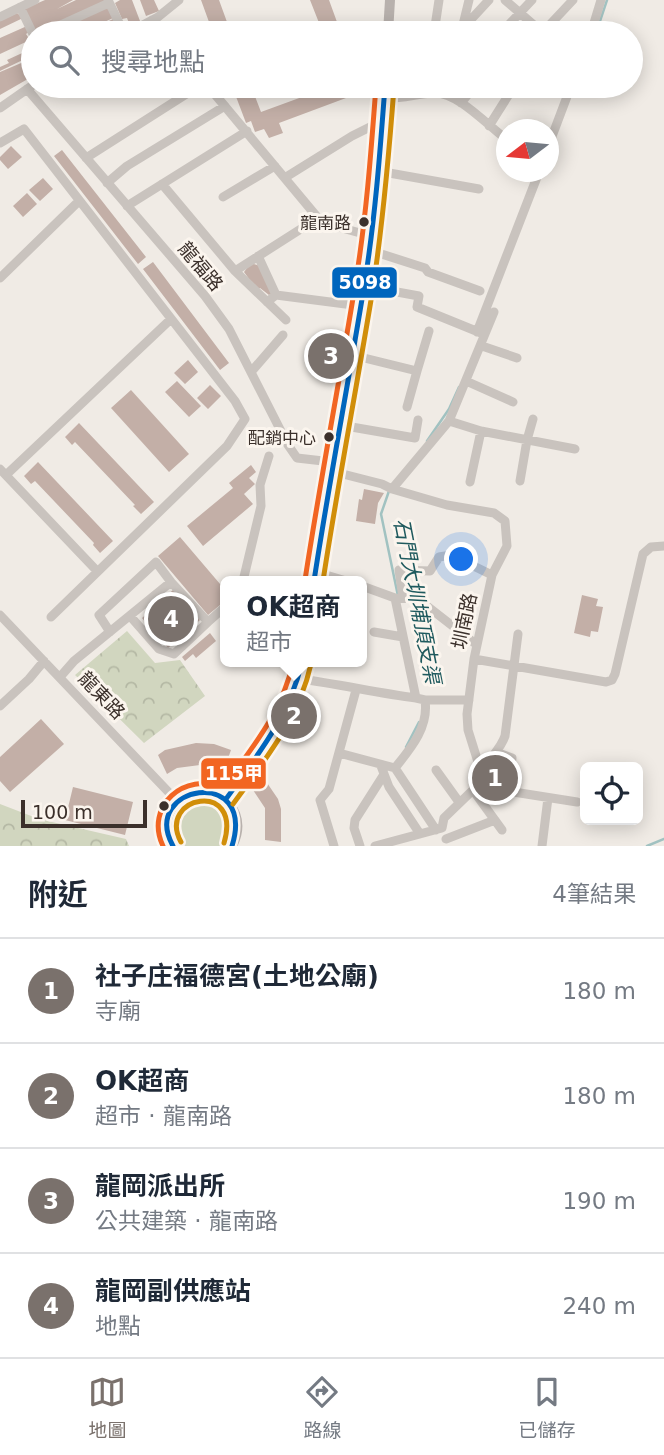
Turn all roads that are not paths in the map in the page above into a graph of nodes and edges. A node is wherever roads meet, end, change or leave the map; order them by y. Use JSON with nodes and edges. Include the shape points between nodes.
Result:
{"nodes":[{"id":1,"x":35,"y":0,"type":"edge"},
{"id":2,"x":179,"y":0,"type":"edge"},
{"id":3,"x":390,"y":0,"type":"edge"},
{"id":4,"x":439,"y":0,"type":"edge"},
{"id":5,"x":469,"y":0,"type":"edge"},
{"id":6,"x":489,"y":0,"type":"edge"},
{"id":7,"x":505,"y":0,"type":"edge"},
{"id":8,"x":532,"y":0,"type":"edge"},
{"id":9,"x":573,"y":0,"type":"edge"},
{"id":10,"x":109,"y":1,"type":"edge"},
{"id":11,"x":598,"y":3,"type":"edge"},
{"id":12,"x":20,"y":7,"type":"junction"},
{"id":13,"x":519,"y":13,"type":"junction"},
{"id":14,"x":0,"y":17,"type":"edge"},
{"id":15,"x":152,"y":20,"type":"edge"},
{"id":16,"x":27,"y":21,"type":"edge"},
{"id":17,"x":68,"y":21,"type":"edge"},
{"id":18,"x":120,"y":21,"type":"edge"},
{"id":19,"x":389,"y":21,"type":"edge"},
{"id":20,"x":436,"y":21,"type":"edge"},
{"id":21,"x":464,"y":21,"type":"edge"},
{"id":22,"x":470,"y":21,"type":"edge"},
{"id":23,"x":511,"y":21,"type":"edge"},
{"id":24,"x":528,"y":21,"type":"edge"},
{"id":25,"x":553,"y":21,"type":"edge"},
{"id":26,"x":593,"y":21,"type":"edge"},
{"id":27,"x":21,"y":93,"type":"edge"},
{"id":28,"x":39,"y":98,"type":"edge"},
{"id":29,"x":180,"y":98,"type":"edge"},
{"id":30,"x":218,"y":98,"type":"edge"},
{"id":31,"x":384,"y":98,"type":"joint"},
{"id":32,"x":407,"y":98,"type":"edge"},
{"id":33,"x":456,"y":98,"type":"edge"},
{"id":34,"x":465,"y":98,"type":"edge"},
{"id":35,"x":507,"y":98,"type":"edge"},
{"id":36,"x":566,"y":98,"type":"edge"},
{"id":37,"x":461,"y":103,"type":"junction"},
{"id":38,"x":225,"y":106,"type":"junction"},
{"id":39,"x":0,"y":108,"type":"edge"},
{"id":40,"x":558,"y":119,"type":"edge"},
{"id":41,"x":382,"y":121,"type":"junction"},
{"id":42,"x":489,"y":126,"type":"junction"},
{"id":43,"x":247,"y":131,"type":"junction"},
{"id":44,"x":496,"y":131,"type":"edge"},
{"id":45,"x":0,"y":143,"type":"edge"},
{"id":46,"x":86,"y":158,"type":"junction"},
{"id":47,"x":275,"y":166,"type":"junction"},
{"id":48,"x":378,"y":172,"type":"junction"},
{"id":49,"x":286,"y":177,"type":"junction"},
{"id":50,"x":535,"y":182,"type":"edge"},
{"id":51,"x":107,"y":183,"type":"junction"},
{"id":52,"x":162,"y":184,"type":"junction"},
{"id":53,"x":479,"y":189,"type":"dead end"},
{"id":54,"x":223,"y":197,"type":"dead end"},
{"id":55,"x":79,"y":201,"type":"junction"},
{"id":56,"x":127,"y":206,"type":"junction"},
{"id":57,"x":318,"y":218,"type":"junction"},
{"id":58,"x":371,"y":236,"type":"junction"},
{"id":59,"x":369,"y":250,"type":"junction"},
{"id":60,"x":258,"y":256,"type":"junction"},
{"id":61,"x":235,"y":271,"type":"junction"},
{"id":62,"x":0,"y":278,"type":"edge"},
{"id":63,"x":365,"y":286,"type":"junction"},
{"id":64,"x":480,"y":291,"type":"dead end"},
{"id":65,"x":276,"y":295,"type":"junction"},
{"id":66,"x":267,"y":302,"type":"junction"},
{"id":67,"x":360,"y":306,"type":"junction"},
{"id":68,"x":494,"y":313,"type":"dead end"},
{"id":69,"x":171,"y":319,"type":"junction"},
{"id":70,"x":286,"y":320,"type":"dead end"},
{"id":71,"x":429,"y":331,"type":"dead end"},
{"id":72,"x":481,"y":333,"type":"junction"},
{"id":73,"x":283,"y":335,"type":"dead end"},
{"id":74,"x":482,"y":346,"type":"junction"},
{"id":75,"x":352,"y":355,"type":"junction"},
{"id":76,"x":517,"y":358,"type":"dead end"},
{"id":77,"x":417,"y":371,"type":"junction"},
{"id":78,"x":251,"y":372,"type":"junction"},
{"id":79,"x":466,"y":381,"type":"junction"},
{"id":80,"x":513,"y":401,"type":"dead end"},
{"id":81,"x":407,"y":407,"type":"dead end"},
{"id":82,"x":533,"y":419,"type":"dead end"},
{"id":83,"x":418,"y":420,"type":"dead end"},
{"id":84,"x":449,"y":421,"type":"junction"},
{"id":85,"x":340,"y":425,"type":"junction"},
{"id":86,"x":481,"y":431,"type":"junction"},
{"id":87,"x":527,"y":440,"type":"junction"},
{"id":88,"x":575,"y":449,"type":"dead end"},
{"id":89,"x":269,"y":456,"type":"dead end"},
{"id":90,"x":332,"y":467,"type":"junction"},
{"id":91,"x":3,"y":472,"type":"edge"},
{"id":92,"x":520,"y":481,"type":"dead end"},
{"id":93,"x":470,"y":482,"type":"dead end"},
{"id":94,"x":392,"y":489,"type":"junction"},
{"id":95,"x":664,"y":547,"type":"edge"},
{"id":96,"x":97,"y":571,"type":"junction"},
{"id":97,"x":492,"y":575,"type":"junction"},
{"id":98,"x":244,"y":576,"type":"edge"},
{"id":99,"x":315,"y":576,"type":"edge"},
{"id":100,"x":172,"y":582,"type":"junction"},
{"id":101,"x":367,"y":588,"type":"edge"},
{"id":102,"x":399,"y":598,"type":"junction"},
{"id":103,"x":220,"y":611,"type":"edge"},
{"id":104,"x":0,"y":615,"type":"edge"},
{"id":105,"x":130,"y":616,"type":"junction"},
{"id":106,"x":51,"y":617,"type":"dead end"},
{"id":107,"x":208,"y":622,"type":"junction"},
{"id":108,"x":110,"y":632,"type":"junction"},
{"id":109,"x":374,"y":632,"type":"dead end"},
{"id":110,"x":519,"y":634,"type":"dead end"},
{"id":111,"x":403,"y":637,"type":"junction"},
{"id":112,"x":477,"y":645,"type":"junction"},
{"id":113,"x":474,"y":659,"type":"junction"},
{"id":114,"x":44,"y":661,"type":"junction"},
{"id":115,"x":514,"y":664,"type":"junction"},
{"id":116,"x":301,"y":667,"type":"edge"},
{"id":117,"x":60,"y":677,"type":"junction"},
{"id":118,"x":300,"y":679,"type":"junction"},
{"id":119,"x":356,"y":690,"type":"junction"},
{"id":120,"x":420,"y":699,"type":"junction"},
{"id":121,"x":469,"y":700,"type":"junction"},
{"id":122,"x":0,"y":706,"type":"edge"},
{"id":123,"x":496,"y":752,"type":"junction"},
{"id":124,"x":338,"y":753,"type":"junction"},
{"id":125,"x":381,"y":766,"type":"junction"},
{"id":126,"x":395,"y":768,"type":"junction"},
{"id":127,"x":436,"y":770,"type":"dead end"},
{"id":128,"x":383,"y":776,"type":"junction"},
{"id":129,"x":480,"y":776,"type":"junction"},
{"id":130,"x":473,"y":790,"type":"junction"},
{"id":131,"x":548,"y":798,"type":"junction"},
{"id":132,"x":226,"y":799,"type":"junction"},
{"id":133,"x":177,"y":801,"type":"junction"},
{"id":134,"x":459,"y":802,"type":"junction"},
{"id":135,"x":577,"y":802,"type":"dead end"},
{"id":136,"x":495,"y":820,"type":"junction"},
{"id":137,"x":439,"y":829,"type":"junction"},
{"id":138,"x":502,"y":830,"type":"dead end"},
{"id":139,"x":420,"y":834,"type":"junction"},
{"id":140,"x":448,"y":843,"type":"edge"},
{"id":141,"x":173,"y":846,"type":"edge"},
{"id":142,"x":232,"y":846,"type":"edge"},
{"id":143,"x":334,"y":846,"type":"edge"},
{"id":144,"x":360,"y":846,"type":"edge"},
{"id":145,"x":375,"y":846,"type":"edge"},
{"id":146,"x":542,"y":846,"type":"edge"}],
"edges":[{"from":1,"to":12,"type":"street"},
{"from":2,"to":15,"type":"street"},
{"from":3,"to":19,"type":"main road"},
{"from":4,"to":20,"type":"street"},
{"from":5,"to":21,"type":"street"},
{"from":6,"to":22,"type":"street"},
{"from":7,"to":13,"type":"street"},
{"from":8,"to":13,"type":"street"},
{"from":9,"to":25,"type":"street"},
{"from":10,"to":17,"type":"street"},
{"from":10,"to":18,"type":"street"},
{"from":11,"to":26,"type":"street"},
{"from":12,"to":14,"type":"street"},
{"from":12,"to":16,"type":"street"},
{"from":13,"to":23,"type":"street"},
{"from":13,"to":24,"type":"street"},
{"from":27,"to":39,"type":"street"},
{"from":28,"to":46,"type":"street","name":"龍福路"},
{"from":29,"to":46,"type":"street"},
{"from":30,"to":38,"type":"street"},
{"from":31,"to":32,"type":"street"},
{"from":31,"to":41,"type":"main road"},
{"from":33,"to":37,"type":"street"},
{"from":34,"to":37,"type":"street"},
{"from":35,"to":42,"type":"street"},
{"from":36,"to":40,"type":"street"},
{"from":37,"to":42,"type":"street"},
{"from":38,"to":43,"type":"street"},
{"from":38,"to":51,"type":"street"},
{"from":41,"to":48,"type":"main road"},
{"from":41,"to":49,"type":"street"},
{"from":42,"to":44,"type":"street"},
{"from":43,"to":47,"type":"street"},
{"from":43,"to":52,"type":"street"},
{"from":45,"to":55,"type":"street","via":[[24,129]]},
{"from":46,"to":51,"type":"street","name":"龍福路"},
{"from":47,"to":49,"type":"street"},
{"from":47,"to":54,"type":"street"},
{"from":48,"to":53,"type":"street"},
{"from":48,"to":58,"type":"main road"},
{"from":49,"to":57,"type":"street"},
{"from":50,"to":72,"type":"street"},
{"from":51,"to":56,"type":"street","name":"龍福路"},
{"from":52,"to":56,"type":"street"},
{"from":52,"to":61,"type":"street"},
{"from":55,"to":62,"type":"street"},
{"from":55,"to":69,"type":"street"},
{"from":56,"to":78,"type":"street","name":"龍福路","via":[[205,296]]},
{"from":57,"to":58,"type":"street"},
{"from":57,"to":60,"type":"street"},
{"from":58,"to":59,"type":"main road"},
{"from":59,"to":63,"type":"main road"},
{"from":59,"to":64,"type":"street"},
{"from":60,"to":61,"type":"street"},
{"from":60,"to":65,"type":"street"},
{"from":61,"to":66,"type":"street"},
{"from":63,"to":67,"type":"main road"},
{"from":63,"to":72,"type":"street","via":[[419,296],[417,307]]},
{"from":65,"to":66,"type":"street"},
{"from":65,"to":67,"type":"street"},
{"from":66,"to":70,"type":"street"},
{"from":67,"to":75,"type":"main road"},
{"from":68,"to":72,"type":"street"},
{"from":69,"to":91,"type":"street"},
{"from":69,"to":96,"type":"street","via":[[245,419],[227,446]]},
{"from":71,"to":77,"type":"street"},
{"from":72,"to":74,"type":"street"},
{"from":73,"to":78,"type":"street"},
{"from":74,"to":76,"type":"street"},
{"from":74,"to":79,"type":"street"},
{"from":75,"to":77,"type":"street"},
{"from":75,"to":85,"type":"main road"},
{"from":77,"to":81,"type":"street"},
{"from":78,"to":90,"type":"street","name":"龍福路","via":[[297,458]]},
{"from":79,"to":80,"type":"street"},
{"from":79,"to":84,"type":"street"},
{"from":82,"to":87,"type":"street"},
{"from":83,"to":85,"type":"street","via":[[415,438]]},
{"from":84,"to":86,"type":"street"},
{"from":84,"to":94,"type":"street"},
{"from":85,"to":90,"type":"main road"},
{"from":86,"to":87,"type":"street"},
{"from":86,"to":93,"type":"street"},
{"from":87,"to":88,"type":"street"},
{"from":87,"to":92,"type":"street"},
{"from":89,"to":98,"type":"street"},
{"from":90,"to":94,"type":"street"},
{"from":90,"to":99,"type":"main road"},
{"from":91,"to":96,"type":"street"},
{"from":94,"to":97,"type":"street","name":"圳南路","via":[[494,513],[505,521],[507,546]]},
{"from":95,"to":115,"type":"street","via":[[651,547],[643,554],[612,680]]},
{"from":96,"to":106,"type":"street"},
{"from":97,"to":102,"type":"street","via":[[451,555],[439,557],[430,571],[399,570]]},
{"from":97,"to":112,"type":"street","name":"圳南路"},
{"from":100,"to":105,"type":"street"},
{"from":100,"to":107,"type":"street"},
{"from":100,"to":108,"type":"street","via":[[156,562],[99,615]]},
{"from":101,"to":102,"type":"street"},
{"from":102,"to":111,"type":"street"},
{"from":102,"to":112,"type":"street","via":[[418,600]]},
{"from":103,"to":107,"type":"street"},
{"from":104,"to":114,"type":"street","name":"龍東路"},
{"from":105,"to":107,"type":"street","via":[[159,649],[174,654]]},
{"from":105,"to":108,"type":"street"},
{"from":108,"to":117,"type":"street"},
{"from":109,"to":111,"type":"street"},
{"from":110,"to":115,"type":"street"},
{"from":111,"to":120,"type":"street"},
{"from":112,"to":113,"type":"street","name":"圳南路"},
{"from":113,"to":115,"type":"street"},
{"from":113,"to":121,"type":"street","name":"圳南路"},
{"from":114,"to":117,"type":"street","name":"龍東路"},
{"from":114,"to":122,"type":"street"},
{"from":115,"to":123,"type":"street","via":[[505,736]]},
{"from":116,"to":118,"type":"main road"},
{"from":117,"to":133,"type":"street","name":"龍東路"},
{"from":118,"to":119,"type":"street","via":[[344,684]]},
{"from":118,"to":132,"type":"main road","via":[[289,704]]},
{"from":119,"to":120,"type":"street"},
{"from":119,"to":124,"type":"street"},
{"from":120,"to":121,"type":"street"},
{"from":120,"to":126,"type":"street","via":[[426,719]]},
{"from":121,"to":129,"type":"street","name":"圳南路","via":[[468,730]]},
{"from":123,"to":129,"type":"street"},
{"from":123,"to":131,"type":"street","via":[[512,758],[508,791]]},
{"from":124,"to":125,"type":"street"},
{"from":124,"to":143,"type":"street","via":[[329,789],[320,800]]},
{"from":125,"to":126,"type":"street"},
{"from":125,"to":128,"type":"street"},
{"from":126,"to":137,"type":"street"},
{"from":127,"to":134,"type":"street"},
{"from":128,"to":139,"type":"street"},
{"from":128,"to":144,"type":"street","via":[[355,820]]},
{"from":129,"to":130,"type":"street"},
{"from":130,"to":134,"type":"street"},
{"from":130,"to":136,"type":"street"},
{"from":131,"to":135,"type":"street"},
{"from":131,"to":146,"type":"street"},
{"from":132,"to":133,"type":"main road","via":[[206,791]]},
{"from":132,"to":142,"type":"main road","via":[[237,816]]},
{"from":133,"to":141,"type":"main road","via":[[168,819],[167,833]]},
{"from":134,"to":137,"type":"street"},
{"from":136,"to":138,"type":"street"},
{"from":136,"to":140,"type":"street"},
{"from":137,"to":139,"type":"street"},
{"from":137,"to":140,"type":"street"},
{"from":139,"to":145,"type":"street"}]}
